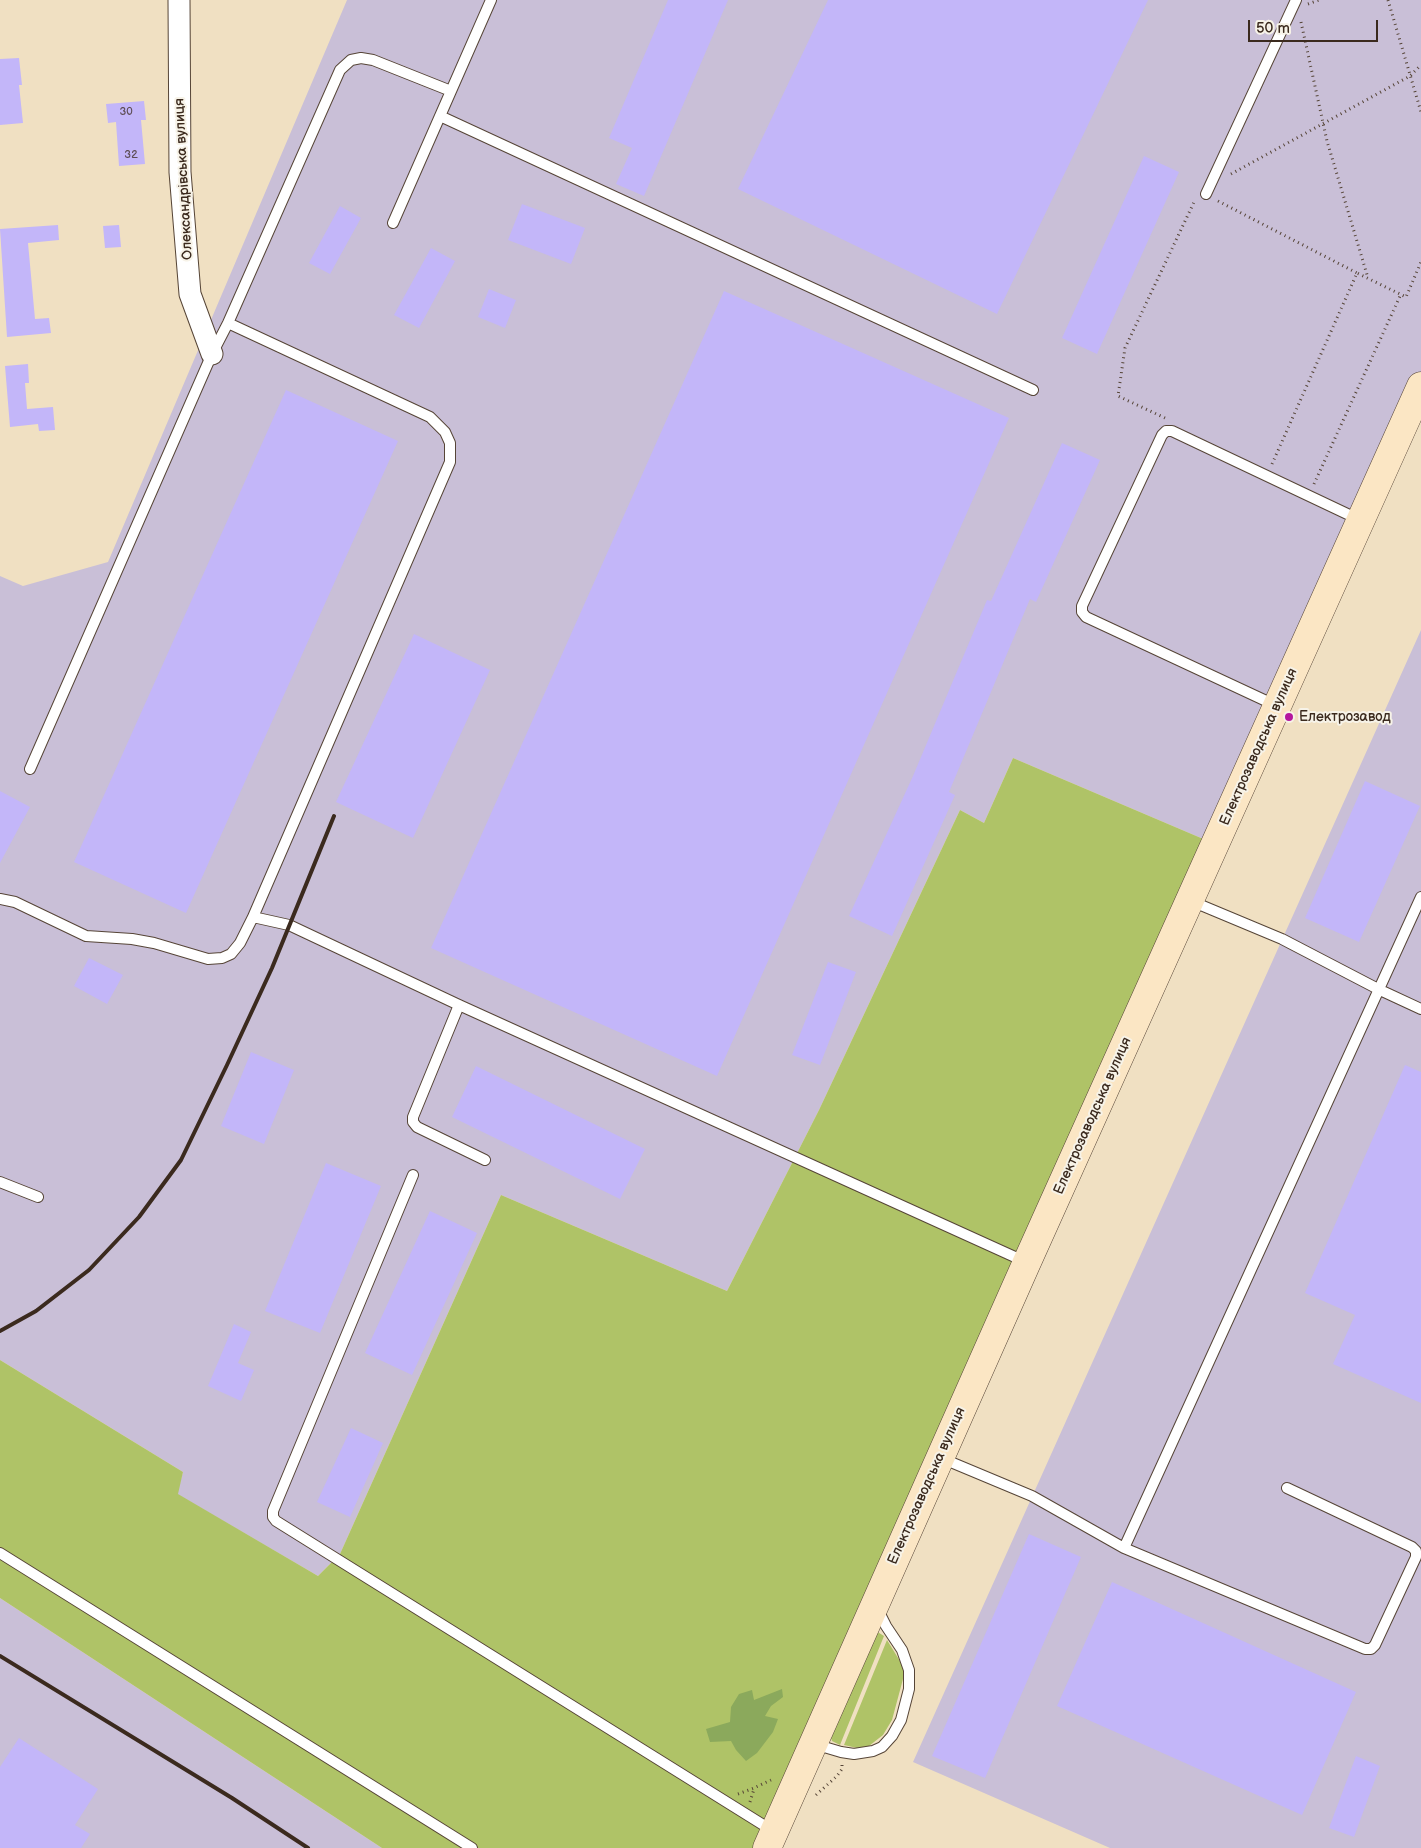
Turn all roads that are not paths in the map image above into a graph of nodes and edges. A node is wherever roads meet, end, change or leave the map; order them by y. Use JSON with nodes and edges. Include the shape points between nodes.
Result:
{"nodes":[{"id":1,"x":179,"y":0,"type":"edge"},
{"id":2,"x":492,"y":0,"type":"edge"},
{"id":3,"x":1293,"y":5,"type":"edge"},
{"id":4,"x":451,"y":92,"type":"junction"},
{"id":5,"x":440,"y":116,"type":"junction"},
{"id":6,"x":1208,"y":190,"type":"road end"},
{"id":7,"x":393,"y":223,"type":"dead end"},
{"id":8,"x":228,"y":323,"type":"junction"},
{"id":9,"x":212,"y":354,"type":"junction"},
{"id":10,"x":1421,"y":386,"type":"edge"},
{"id":11,"x":1033,"y":390,"type":"dead end"},
{"id":12,"x":1360,"y":521,"type":"junction"},
{"id":13,"x":1277,"y":706,"type":"junction"},
{"id":14,"x":30,"y":769,"type":"dead end"},
{"id":15,"x":1421,"y":897,"type":"edge"},
{"id":16,"x":0,"y":899,"type":"edge"},
{"id":17,"x":1190,"y":901,"type":"junction"},
{"id":18,"x":253,"y":917,"type":"junction"},
{"id":19,"x":1380,"y":990,"type":"junction"},
{"id":20,"x":459,"y":1005,"type":"junction"},
{"id":21,"x":1421,"y":1009,"type":"edge"},
{"id":22,"x":485,"y":1160,"type":"dead end"},
{"id":23,"x":413,"y":1174,"type":"dead end"},
{"id":24,"x":0,"y":1182,"type":"edge"},
{"id":25,"x":38,"y":1197,"type":"dead end"},
{"id":26,"x":1027,"y":1262,"type":"junction"},
{"id":27,"x":940,"y":1458,"type":"junction"},
{"id":28,"x":1287,"y":1488,"type":"dead end"},
{"id":29,"x":1124,"y":1548,"type":"junction"},
{"id":30,"x":0,"y":1553,"type":"edge"},
{"id":31,"x":877,"y":1599,"type":"junction"},
{"id":32,"x":812,"y":1743,"type":"junction"},
{"id":33,"x":770,"y":1840,"type":"edge"},
{"id":34,"x":472,"y":1848,"type":"edge"}],
"edges":[{"from":1,"to":9,"type":"street","name":"Олександрівська вулиця","via":[[180,172],[190,294]]},
{"from":2,"to":4,"type":"lane"},
{"from":3,"to":6,"type":"lane"},
{"from":4,"to":5,"type":"lane"},
{"from":4,"to":8,"type":"lane","via":[[374,60],[351,60],[340,70]]},
{"from":5,"to":7,"type":"lane"},
{"from":5,"to":11,"type":"lane"},
{"from":8,"to":9,"type":"lane"},
{"from":8,"to":18,"type":"lane","via":[[430,416],[450,442],[450,462]]},
{"from":9,"to":14,"type":"lane"},
{"from":10,"to":12,"type":"main road","name":"Електрозаводська вулиця"},
{"from":12,"to":13,"type":"main road","name":"Електрозаводська вулиця"},
{"from":12,"to":13,"type":"lane","via":[[1166,431],[1086,597],[1082,606],[1086,617]]},
{"from":13,"to":17,"type":"main road","name":"Електрозаводська вулиця"},
{"from":15,"to":19,"type":"lane"},
{"from":16,"to":18,"type":"lane","via":[[15,902],[86,936],[147,942],[208,959],[231,954]]},
{"from":17,"to":19,"type":"lane","via":[[1282,939]]},
{"from":17,"to":26,"type":"main road","name":"Електрозаводська вулиця"},
{"from":18,"to":20,"type":"lane","via":[[289,925]]},
{"from":19,"to":21,"type":"lane"},
{"from":19,"to":29,"type":"lane"},
{"from":20,"to":22,"type":"lane","via":[[413,1122],[417,1127]]},
{"from":20,"to":26,"type":"lane"},
{"from":23,"to":33,"type":"lane","via":[[273,1517],[721,1799]]},
{"from":24,"to":25,"type":"lane"},
{"from":26,"to":27,"type":"main road","name":"Електрозаводська вулиця"},
{"from":27,"to":29,"type":"lane","via":[[1032,1496]]},
{"from":27,"to":31,"type":"main road","name":"Електрозаводська вулиця"},
{"from":28,"to":29,"type":"lane","via":[[1416,1551],[1416,1557],[1371,1648],[1365,1649]]},
{"from":30,"to":34,"type":"lane"},
{"from":31,"to":32,"type":"main road","name":"Електрозаводська вулиця"},
{"from":31,"to":32,"type":"lane","via":[[878,1613],[902,1650],[909,1670],[909,1689],[901,1720],[882,1748],[873,1751],[854,1754]]},
{"from":32,"to":33,"type":"main road","name":"Електрозаводська вулиця"}]}
